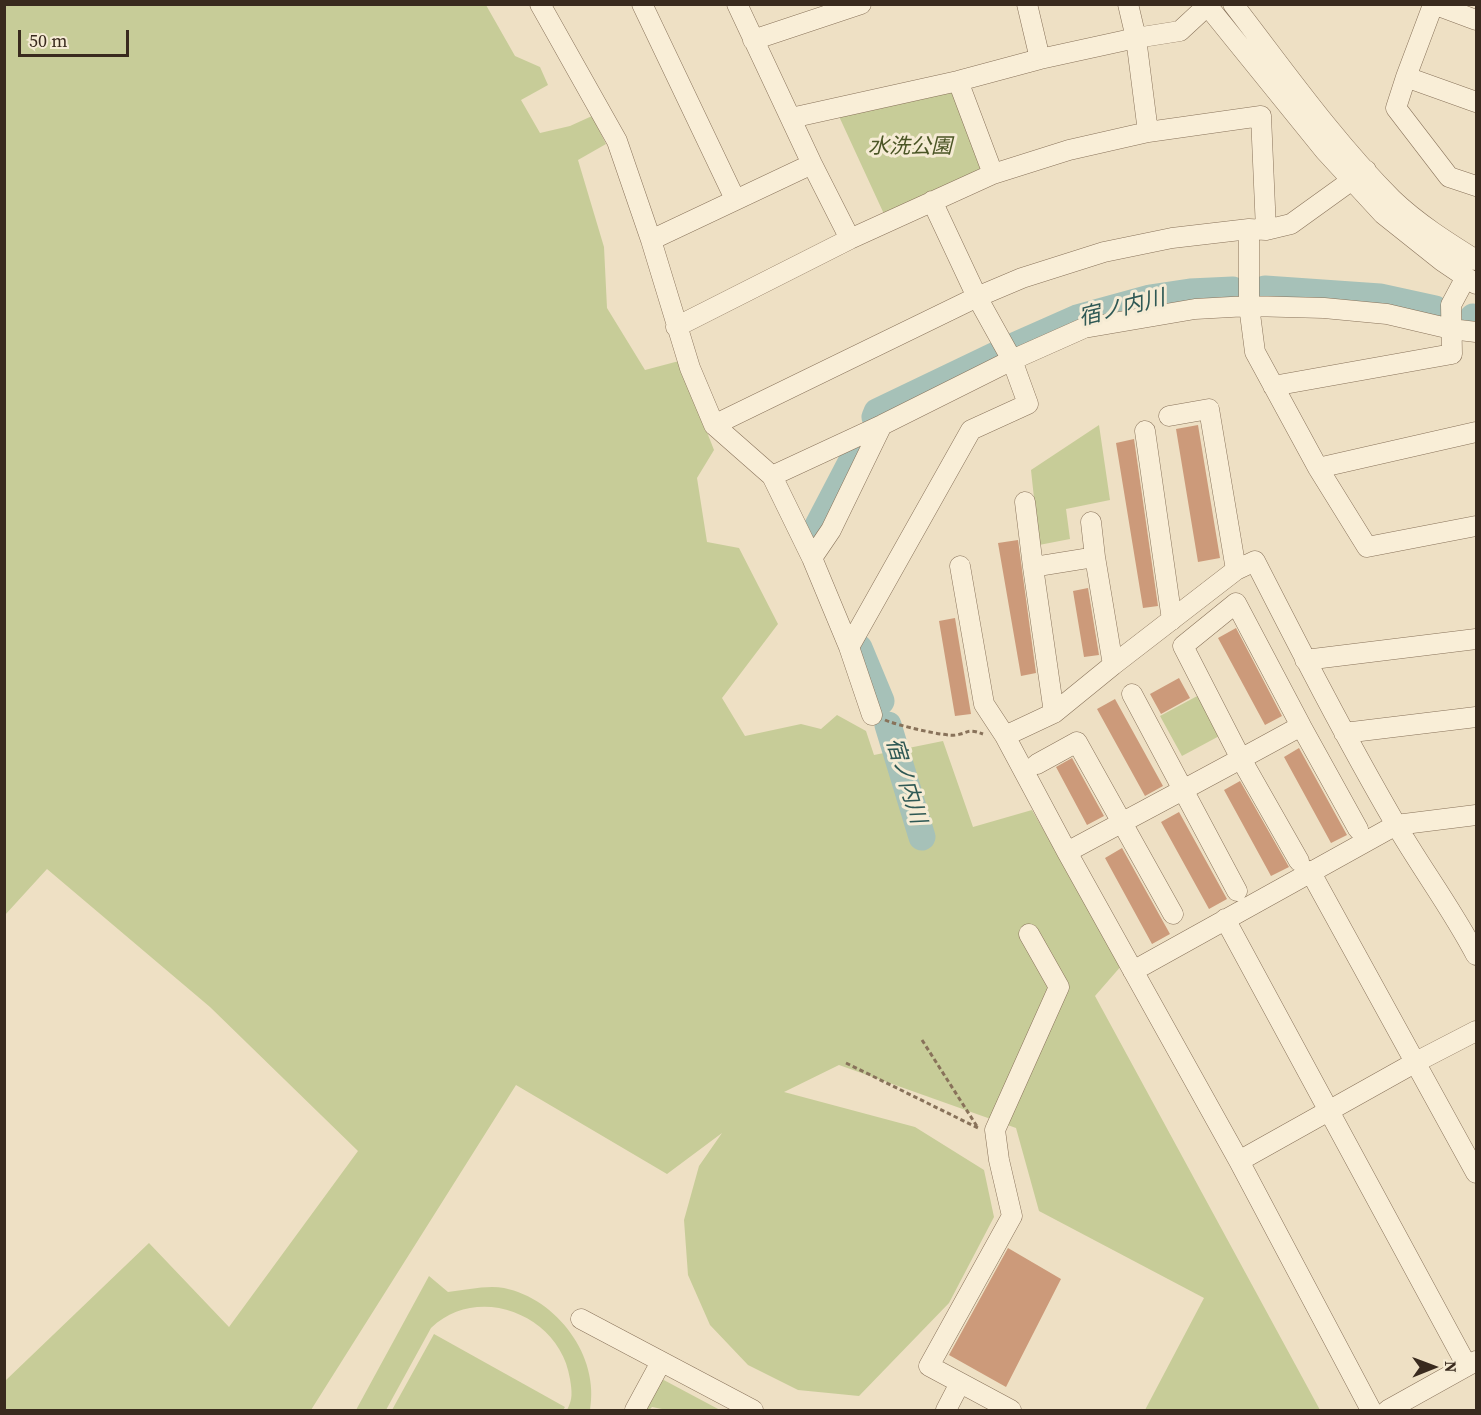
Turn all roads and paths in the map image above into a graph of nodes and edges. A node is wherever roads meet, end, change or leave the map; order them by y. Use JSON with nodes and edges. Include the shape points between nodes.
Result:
{"nodes":[{"id":1,"x":540,"y":4,"type":"edge"},
{"id":2,"x":642,"y":4,"type":"edge"},
{"id":3,"x":737,"y":4,"type":"edge"},
{"id":4,"x":861,"y":4,"type":"edge"},
{"id":5,"x":1027,"y":4,"type":"edge"},
{"id":6,"x":1128,"y":4,"type":"edge"},
{"id":7,"x":1233,"y":4,"type":"edge"},
{"id":8,"x":1207,"y":5,"type":"edge"},
{"id":9,"x":1433,"y":5,"type":"edge"},
{"id":10,"x":1476,"y":20,"type":"edge"},
{"id":11,"x":1136,"y":38,"type":"junction"},
{"id":12,"x":753,"y":40,"type":"junction"},
{"id":13,"x":1040,"y":59,"type":"junction"},
{"id":14,"x":1406,"y":77,"type":"junction"},
{"id":15,"x":958,"y":81,"type":"junction"},
{"id":16,"x":1476,"y":102,"type":"edge"},
{"id":17,"x":791,"y":118,"type":"junction"},
{"id":18,"x":1148,"y":132,"type":"junction"},
{"id":19,"x":812,"y":164,"type":"junction"},
{"id":20,"x":993,"y":174,"type":"junction"},
{"id":21,"x":1359,"y":175,"type":"junction"},
{"id":22,"x":1476,"y":186,"type":"edge"},
{"id":23,"x":735,"y":199,"type":"junction"},
{"id":24,"x":932,"y":201,"type":"junction"},
{"id":25,"x":1257,"y":230,"type":"junction"},
{"id":26,"x":850,"y":239,"type":"junction"},
{"id":27,"x":651,"y":240,"type":"junction"},
{"id":28,"x":1473,"y":274,"type":"edge"},
{"id":29,"x":977,"y":297,"type":"junction"},
{"id":30,"x":1249,"y":306,"type":"junction"},
{"id":31,"x":676,"y":327,"type":"junction"},
{"id":32,"x":1450,"y":329,"type":"junction"},
{"id":33,"x":1476,"y":332,"type":"edge"},
{"id":34,"x":1012,"y":360,"type":"junction"},
{"id":35,"x":1273,"y":386,"type":"junction"},
{"id":36,"x":1169,"y":416,"type":"dead end"},
{"id":37,"x":714,"y":425,"type":"junction"},
{"id":38,"x":882,"y":425,"type":"junction"},
{"id":39,"x":1145,"y":431,"type":"dead end"},
{"id":40,"x":1476,"y":432,"type":"edge"},
{"id":41,"x":1318,"y":468,"type":"junction"},
{"id":42,"x":772,"y":476,"type":"junction"},
{"id":43,"x":1025,"y":502,"type":"dead end"},
{"id":44,"x":1091,"y":522,"type":"dead end"},
{"id":45,"x":1476,"y":526,"type":"edge"},
{"id":46,"x":1095,"y":557,"type":"junction"},
{"id":47,"x":812,"y":558,"type":"junction"},
{"id":48,"x":960,"y":566,"type":"dead end"},
{"id":49,"x":1033,"y":567,"type":"junction"},
{"id":50,"x":1236,"y":570,"type":"junction"},
{"id":51,"x":1172,"y":620,"type":"junction"},
{"id":52,"x":1476,"y":639,"type":"edge"},
{"id":53,"x":849,"y":647,"type":"junction"},
{"id":54,"x":1305,"y":660,"type":"junction"},
{"id":55,"x":1113,"y":665,"type":"junction"},
{"id":56,"x":1132,"y":694,"type":"dead end"},
{"id":57,"x":1054,"y":713,"type":"junction"},
{"id":58,"x":872,"y":716,"type":"dead end"},
{"id":59,"x":1476,"y":717,"type":"edge"},
{"id":60,"x":896,"y":724,"type":"dead end"},
{"id":61,"x":1301,"y":726,"type":"junction"},
{"id":62,"x":1344,"y":732,"type":"junction"},
{"id":63,"x":1005,"y":736,"type":"junction"},
{"id":64,"x":1241,"y":759,"type":"junction"},
{"id":65,"x":1037,"y":764,"type":"dead end"},
{"id":66,"x":1182,"y":790,"type":"junction"},
{"id":67,"x":1476,"y":815,"type":"edge"},
{"id":68,"x":1122,"y":822,"type":"junction"},
{"id":69,"x":1396,"y":825,"type":"junction"},
{"id":70,"x":1358,"y":829,"type":"dead end"},
{"id":71,"x":1067,"y":852,"type":"junction"},
{"id":72,"x":1305,"y":866,"type":"junction"},
{"id":73,"x":1237,"y":891,"type":"dead end"},
{"id":74,"x":1173,"y":914,"type":"dead end"},
{"id":75,"x":1225,"y":919,"type":"junction"},
{"id":76,"x":1467,"y":920,"type":"edge"},
{"id":77,"x":1029,"y":934,"type":"dead end"},
{"id":78,"x":1476,"y":955,"type":"edge"},
{"id":79,"x":1133,"y":971,"type":"junction"},
{"id":80,"x":1476,"y":1031,"type":"edge"},
{"id":81,"x":922,"y":1040,"type":"dead end"},
{"id":82,"x":1416,"y":1062,"type":"junction"},
{"id":83,"x":846,"y":1063,"type":"dead end"},
{"id":84,"x":1328,"y":1110,"type":"junction"},
{"id":85,"x":978,"y":1128,"type":"junction"},
{"id":86,"x":983,"y":1136,"type":"dead end"},
{"id":87,"x":1239,"y":1161,"type":"junction"},
{"id":88,"x":1476,"y":1173,"type":"edge"},
{"id":89,"x":581,"y":1319,"type":"dead end"},
{"id":90,"x":661,"y":1362,"type":"junction"},
{"id":91,"x":1472,"y":1364,"type":"edge"},
{"id":92,"x":960,"y":1383,"type":"junction"},
{"id":93,"x":635,"y":1410,"type":"edge"},
{"id":94,"x":753,"y":1410,"type":"edge"},
{"id":95,"x":946,"y":1410,"type":"edge"},
{"id":96,"x":1011,"y":1410,"type":"edge"},
{"id":97,"x":1371,"y":1410,"type":"edge"},
{"id":98,"x":1388,"y":1410,"type":"edge"}],
"edges":[{"from":1,"to":27,"type":"street","via":[[617,141]]},
{"from":2,"to":23,"type":"street"},
{"from":3,"to":12,"type":"street"},
{"from":4,"to":12,"type":"street"},
{"from":5,"to":13,"type":"street"},
{"from":6,"to":11,"type":"street"},
{"from":7,"to":21,"type":"street"},
{"from":8,"to":11,"type":"street","via":[[1180,31]]},
{"from":8,"to":21,"type":"street","via":[[1325,151]]},
{"from":9,"to":10,"type":"street"},
{"from":9,"to":14,"type":"street"},
{"from":11,"to":13,"type":"street"},
{"from":11,"to":18,"type":"street"},
{"from":12,"to":17,"type":"street"},
{"from":13,"to":15,"type":"street"},
{"from":14,"to":16,"type":"street"},
{"from":14,"to":22,"type":"street","via":[[1396,108],[1449,177]]},
{"from":15,"to":17,"type":"street"},
{"from":15,"to":20,"type":"street"},
{"from":17,"to":19,"type":"street"},
{"from":18,"to":20,"type":"street","via":[[1069,150]]},
{"from":18,"to":25,"type":"street","via":[[1262,116]]},
{"from":19,"to":23,"type":"street"},
{"from":19,"to":26,"type":"street"},
{"from":20,"to":24,"type":"street"},
{"from":21,"to":25,"type":"street","via":[[1291,224]]},
{"from":21,"to":28,"type":"street","via":[[1428,229]]},
{"from":23,"to":27,"type":"street"},
{"from":24,"to":26,"type":"street"},
{"from":24,"to":29,"type":"street"},
{"from":25,"to":29,"type":"street","via":[[1172,238],[1104,252]]},
{"from":25,"to":30,"type":"street"},
{"from":26,"to":31,"type":"street"},
{"from":27,"to":31,"type":"street"},
{"from":28,"to":32,"type":"street","via":[[1451,304]]},
{"from":29,"to":34,"type":"street"},
{"from":29,"to":37,"type":"street"},
{"from":30,"to":32,"type":"street","via":[[1387,314]]},
{"from":30,"to":34,"type":"street","via":[[1195,309],[1084,328]]},
{"from":30,"to":35,"type":"street","via":[[1255,352]]},
{"from":31,"to":37,"type":"street"},
{"from":32,"to":33,"type":"street"},
{"from":32,"to":35,"type":"street","via":[[1452,354]]},
{"from":34,"to":38,"type":"street"},
{"from":34,"to":53,"type":"street","via":[[1028,404],[971,430]]},
{"from":35,"to":41,"type":"street"},
{"from":36,"to":50,"type":"street","via":[[1209,409]]},
{"from":37,"to":42,"type":"street"},
{"from":38,"to":42,"type":"street"},
{"from":38,"to":47,"type":"street","via":[[831,530]]},
{"from":39,"to":51,"type":"street"},
{"from":40,"to":41,"type":"street"},
{"from":41,"to":45,"type":"street","via":[[1367,548]]},
{"from":42,"to":47,"type":"street"},
{"from":43,"to":49,"type":"street"},
{"from":44,"to":46,"type":"street"},
{"from":46,"to":49,"type":"street"},
{"from":46,"to":55,"type":"street"},
{"from":47,"to":53,"type":"street"},
{"from":48,"to":63,"type":"street","via":[[984,704]]},
{"from":49,"to":57,"type":"street"},
{"from":50,"to":51,"type":"street"},
{"from":50,"to":54,"type":"street","via":[[1255,561]]},
{"from":51,"to":55,"type":"street"},
{"from":52,"to":54,"type":"street"},
{"from":53,"to":58,"type":"street"},
{"from":54,"to":62,"type":"street"},
{"from":55,"to":57,"type":"street"},
{"from":56,"to":66,"type":"street"},
{"from":57,"to":63,"type":"street"},
{"from":59,"to":62,"type":"street"},
{"from":60,"to":63,"type":"path","via":[[955,736],[971,730],[995,738]]},
{"from":61,"to":64,"type":"street"},
{"from":61,"to":64,"type":"street","via":[[1236,603],[1183,646]]},
{"from":61,"to":70,"type":"street"},
{"from":62,"to":69,"type":"street"},
{"from":63,"to":71,"type":"street"},
{"from":64,"to":66,"type":"street"},
{"from":64,"to":72,"type":"street"},
{"from":65,"to":68,"type":"street","via":[[1077,742]]},
{"from":66,"to":68,"type":"street"},
{"from":66,"to":73,"type":"street"},
{"from":67,"to":69,"type":"street"},
{"from":68,"to":71,"type":"street"},
{"from":68,"to":74,"type":"street"},
{"from":69,"to":72,"type":"street"},
{"from":69,"to":76,"type":"street"},
{"from":71,"to":79,"type":"street"},
{"from":72,"to":75,"type":"street"},
{"from":72,"to":82,"type":"street"},
{"from":75,"to":79,"type":"street"},
{"from":75,"to":84,"type":"street"},
{"from":76,"to":78,"type":"street"},
{"from":77,"to":92,"type":"street","via":[[1059,987],[995,1130],[1012,1216],[929,1366]]},
{"from":79,"to":87,"type":"street"},
{"from":80,"to":82,"type":"street"},
{"from":81,"to":85,"type":"path"},
{"from":82,"to":84,"type":"street"},
{"from":82,"to":88,"type":"street"},
{"from":83,"to":85,"type":"path"},
{"from":84,"to":87,"type":"street"},
{"from":84,"to":91,"type":"street"},
{"from":85,"to":86,"type":"path"},
{"from":87,"to":97,"type":"street"},
{"from":89,"to":90,"type":"street"},
{"from":90,"to":93,"type":"street"},
{"from":90,"to":94,"type":"street"},
{"from":91,"to":98,"type":"street"},
{"from":92,"to":95,"type":"street"},
{"from":92,"to":96,"type":"street"}]}
